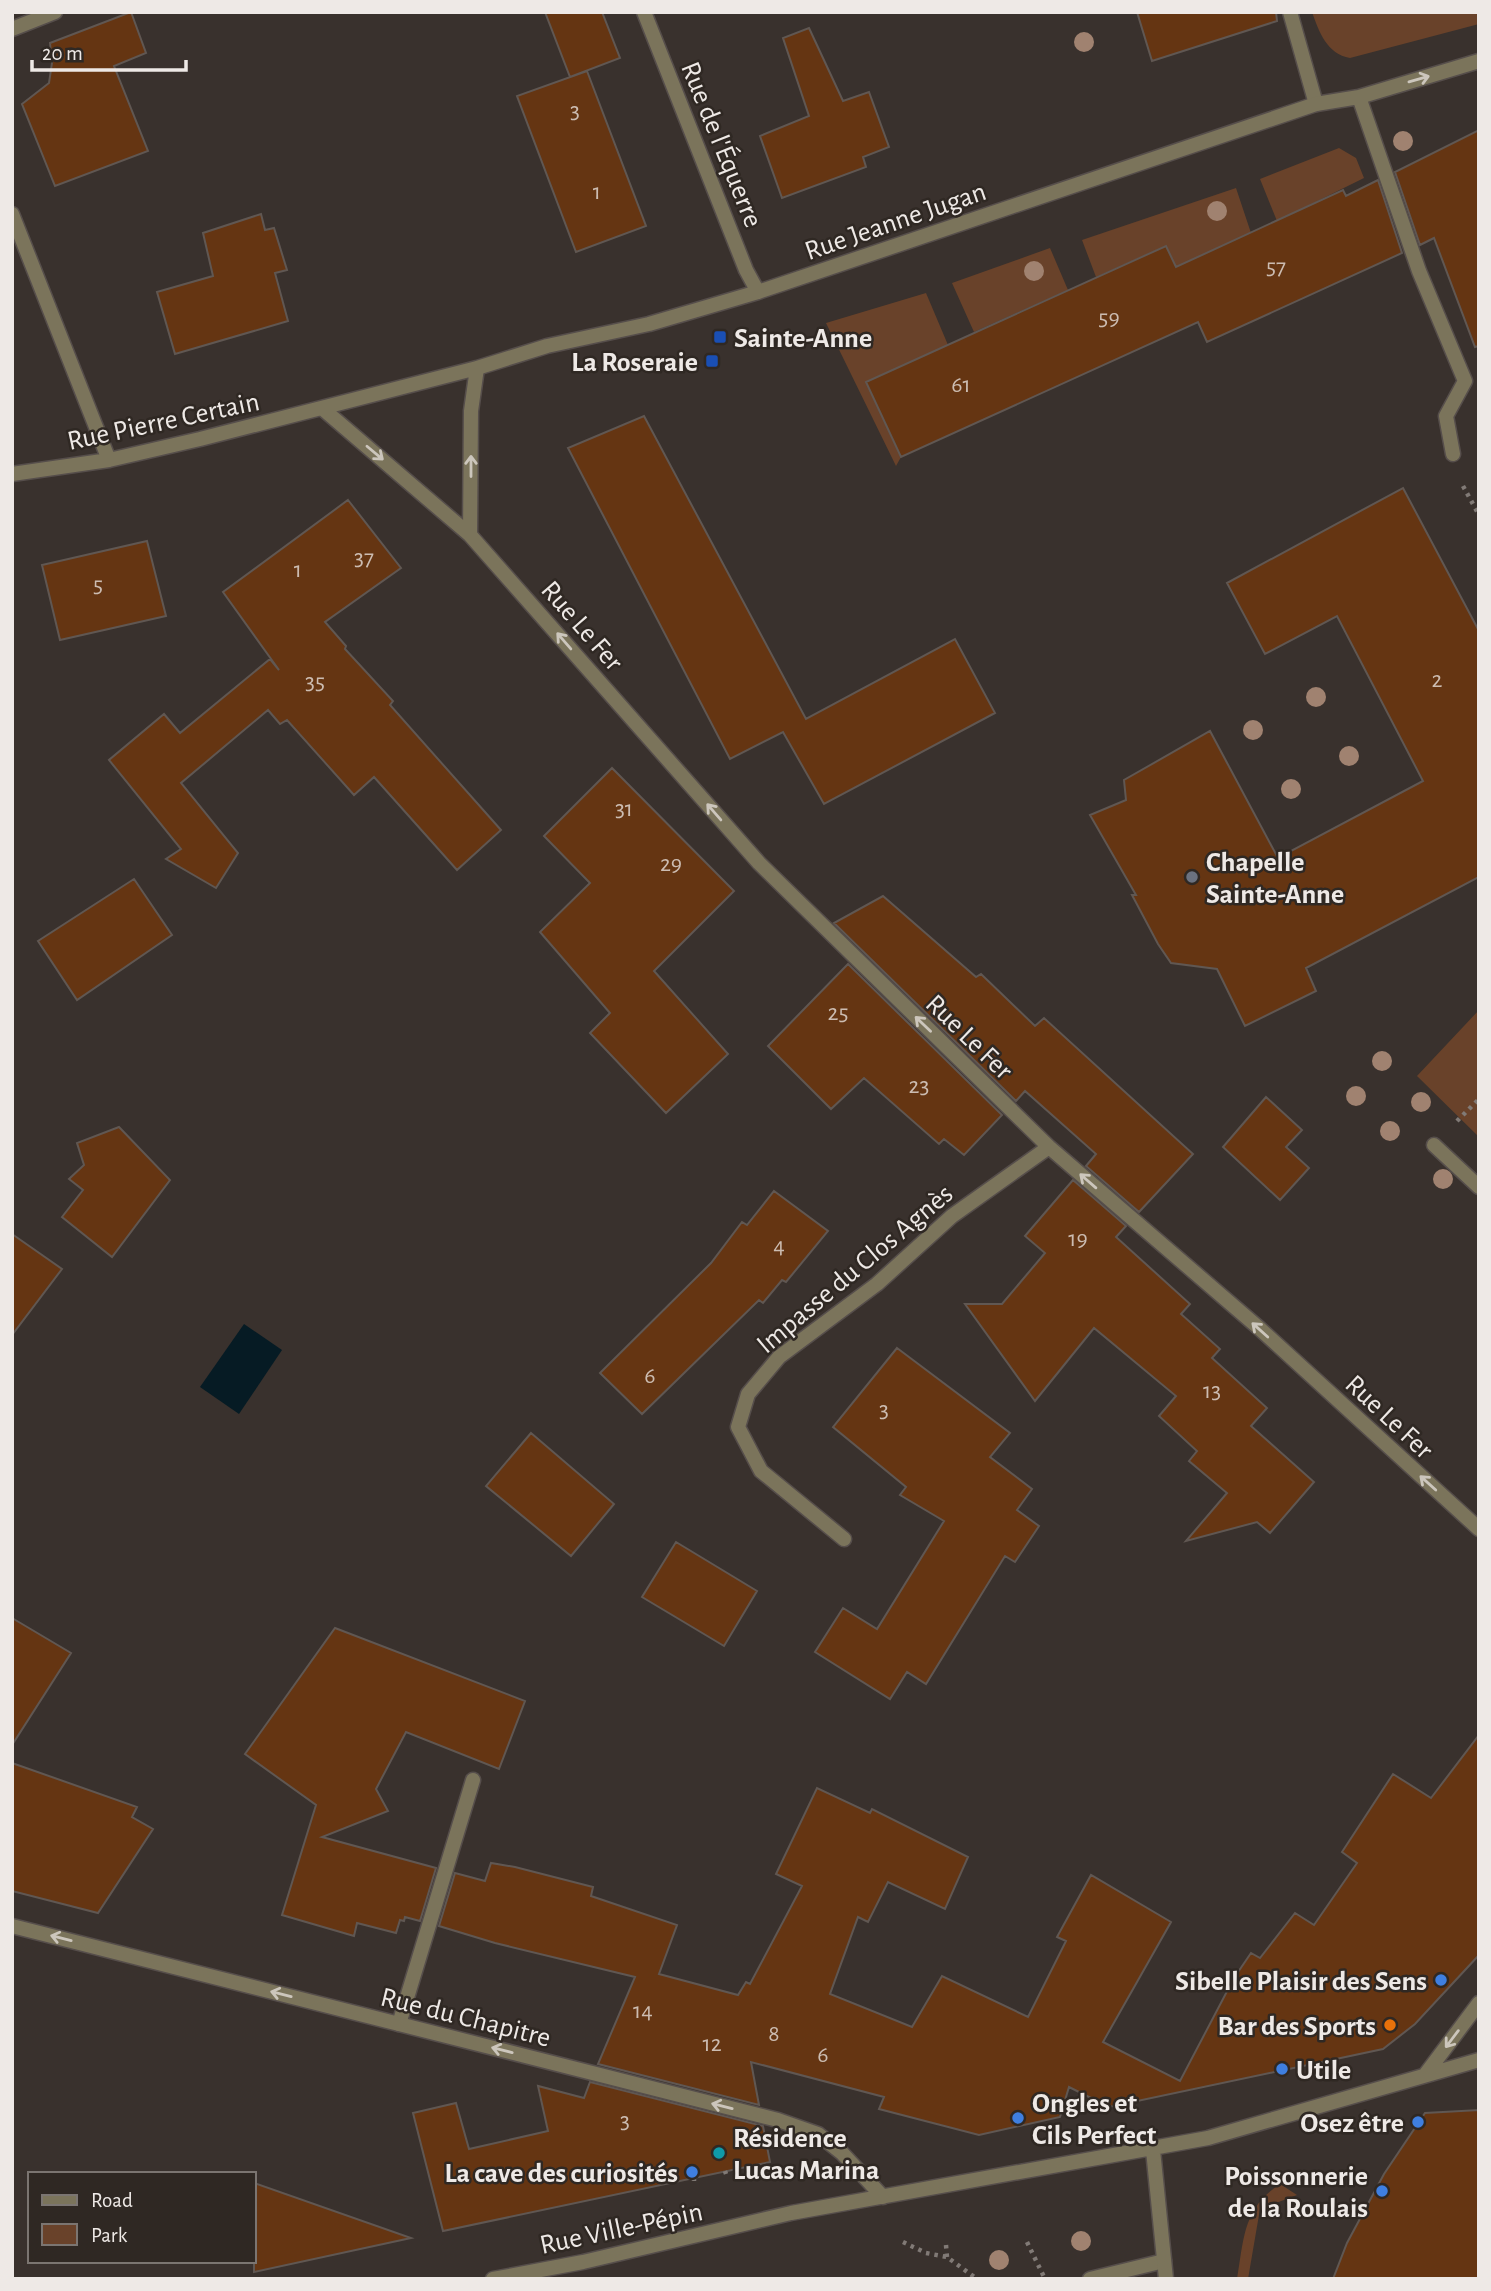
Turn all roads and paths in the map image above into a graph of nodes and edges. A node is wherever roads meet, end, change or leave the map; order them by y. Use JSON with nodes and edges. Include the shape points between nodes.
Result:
{"nodes":[{"id":1,"x":55,"y":12,"type":"edge"},
{"id":2,"x":644,"y":12,"type":"edge"},
{"id":3,"x":1290,"y":12,"type":"edge"},
{"id":4,"x":12,"y":29,"type":"edge"},
{"id":5,"x":1479,"y":61,"type":"edge"},
{"id":6,"x":1359,"y":97,"type":"junction"},
{"id":7,"x":1316,"y":104,"type":"junction"},
{"id":8,"x":12,"y":214,"type":"edge"},
{"id":9,"x":758,"y":292,"type":"junction"},
{"id":10,"x":477,"y":368,"type":"junction"},
{"id":11,"x":323,"y":409,"type":"junction"},
{"id":12,"x":1453,"y":454,"type":"dead end"},
{"id":13,"x":110,"y":460,"type":"junction"},
{"id":14,"x":12,"y":474,"type":"edge"},
{"id":15,"x":471,"y":535,"type":"junction"},
{"id":16,"x":1434,"y":1145,"type":"dead end"},
{"id":17,"x":1049,"y":1147,"type":"junction"},
{"id":18,"x":1479,"y":1187,"type":"edge"},
{"id":19,"x":1479,"y":1529,"type":"edge"},
{"id":20,"x":844,"y":1539,"type":"dead end"},
{"id":21,"x":473,"y":1780,"type":"dead end"},
{"id":22,"x":12,"y":1926,"type":"edge"},
{"id":23,"x":1479,"y":2003,"type":"edge"},
{"id":24,"x":399,"y":2024,"type":"junction"},
{"id":25,"x":1479,"y":2060,"type":"edge"},
{"id":26,"x":1425,"y":2075,"type":"junction"},
{"id":27,"x":1153,"y":2150,"type":"junction"},
{"id":28,"x":883,"y":2197,"type":"junction"},
{"id":29,"x":903,"y":2242,"type":"dead end"},
{"id":30,"x":1027,"y":2242,"type":"dead end"},
{"id":31,"x":946,"y":2245,"type":"dead end"},
{"id":32,"x":947,"y":2258,"type":"junction"},
{"id":33,"x":1164,"y":2261,"type":"junction"},
{"id":34,"x":493,"y":2279,"type":"edge"},
{"id":35,"x":977,"y":2279,"type":"edge"},
{"id":36,"x":1045,"y":2279,"type":"edge"},
{"id":37,"x":1090,"y":2279,"type":"edge"},
{"id":38,"x":1166,"y":2279,"type":"edge"}],
"edges":[{"from":1,"to":4,"type":"street"},
{"from":2,"to":9,"type":"street","name":"Rue de l'Équerre"},
{"from":3,"to":7,"type":"street"},
{"from":6,"to":5,"type":"street","name":"Rue Jeanne Jugan","one_way":true},
{"from":6,"to":7,"type":"street","name":"Rue Jeanne Jugan"},
{"from":6,"to":12,"type":"street","via":[[1419,271],[1465,381],[1446,416]]},
{"from":7,"to":9,"type":"street","name":"Rue Jeanne Jugan"},
{"from":8,"to":13,"type":"street"},
{"from":9,"to":10,"type":"street","name":"Rue Jeanne Jugan"},
{"from":10,"to":11,"type":"street","name":"Rue Jeanne Jugan"},
{"from":15,"to":10,"type":"street","one_way":true,"via":[[471,411]]},
{"from":11,"to":13,"type":"street","name":"Rue Pierre Certain"},
{"from":11,"to":15,"type":"street","name":"Rue Le Fer","one_way":true},
{"from":13,"to":14,"type":"street","name":"Rue Pierre Certain"},
{"from":17,"to":15,"type":"street","name":"Rue Le Fer","one_way":true,"via":[[759,863]]},
{"from":16,"to":18,"type":"street"},
{"from":19,"to":17,"type":"street","name":"Rue Le Fer","one_way":true,"via":[[1259,1328]]},
{"from":17,"to":20,"type":"street","name":"Impasse du Clos Agnès","via":[[952,1216],[877,1284],[779,1357],[748,1394],[738,1427],[761,1471]]},
{"from":21,"to":24,"type":"street"},
{"from":24,"to":22,"type":"street","name":"Rue du Chapitre","one_way":true},
{"from":23,"to":26,"type":"street","one_way":true},
{"from":28,"to":24,"type":"street","name":"Rue du Chapitre","one_way":true,"via":[[818,2134]]},
{"from":25,"to":26,"type":"street","name":"Rue Ville-Pépin"},
{"from":26,"to":27,"type":"street","name":"Rue Ville-Pépin","via":[[1235,2132]]},
{"from":27,"to":28,"type":"street","name":"Rue Ville-Pépin"},
{"from":27,"to":33,"type":"street"},
{"from":28,"to":34,"type":"street","name":"Rue Ville-Pépin"},
{"from":29,"to":32,"type":"path"},
{"from":30,"to":36,"type":"path"},
{"from":31,"to":32,"type":"path"},
{"from":32,"to":35,"type":"path"},
{"from":33,"to":37,"type":"street"},
{"from":33,"to":38,"type":"street"}]}
